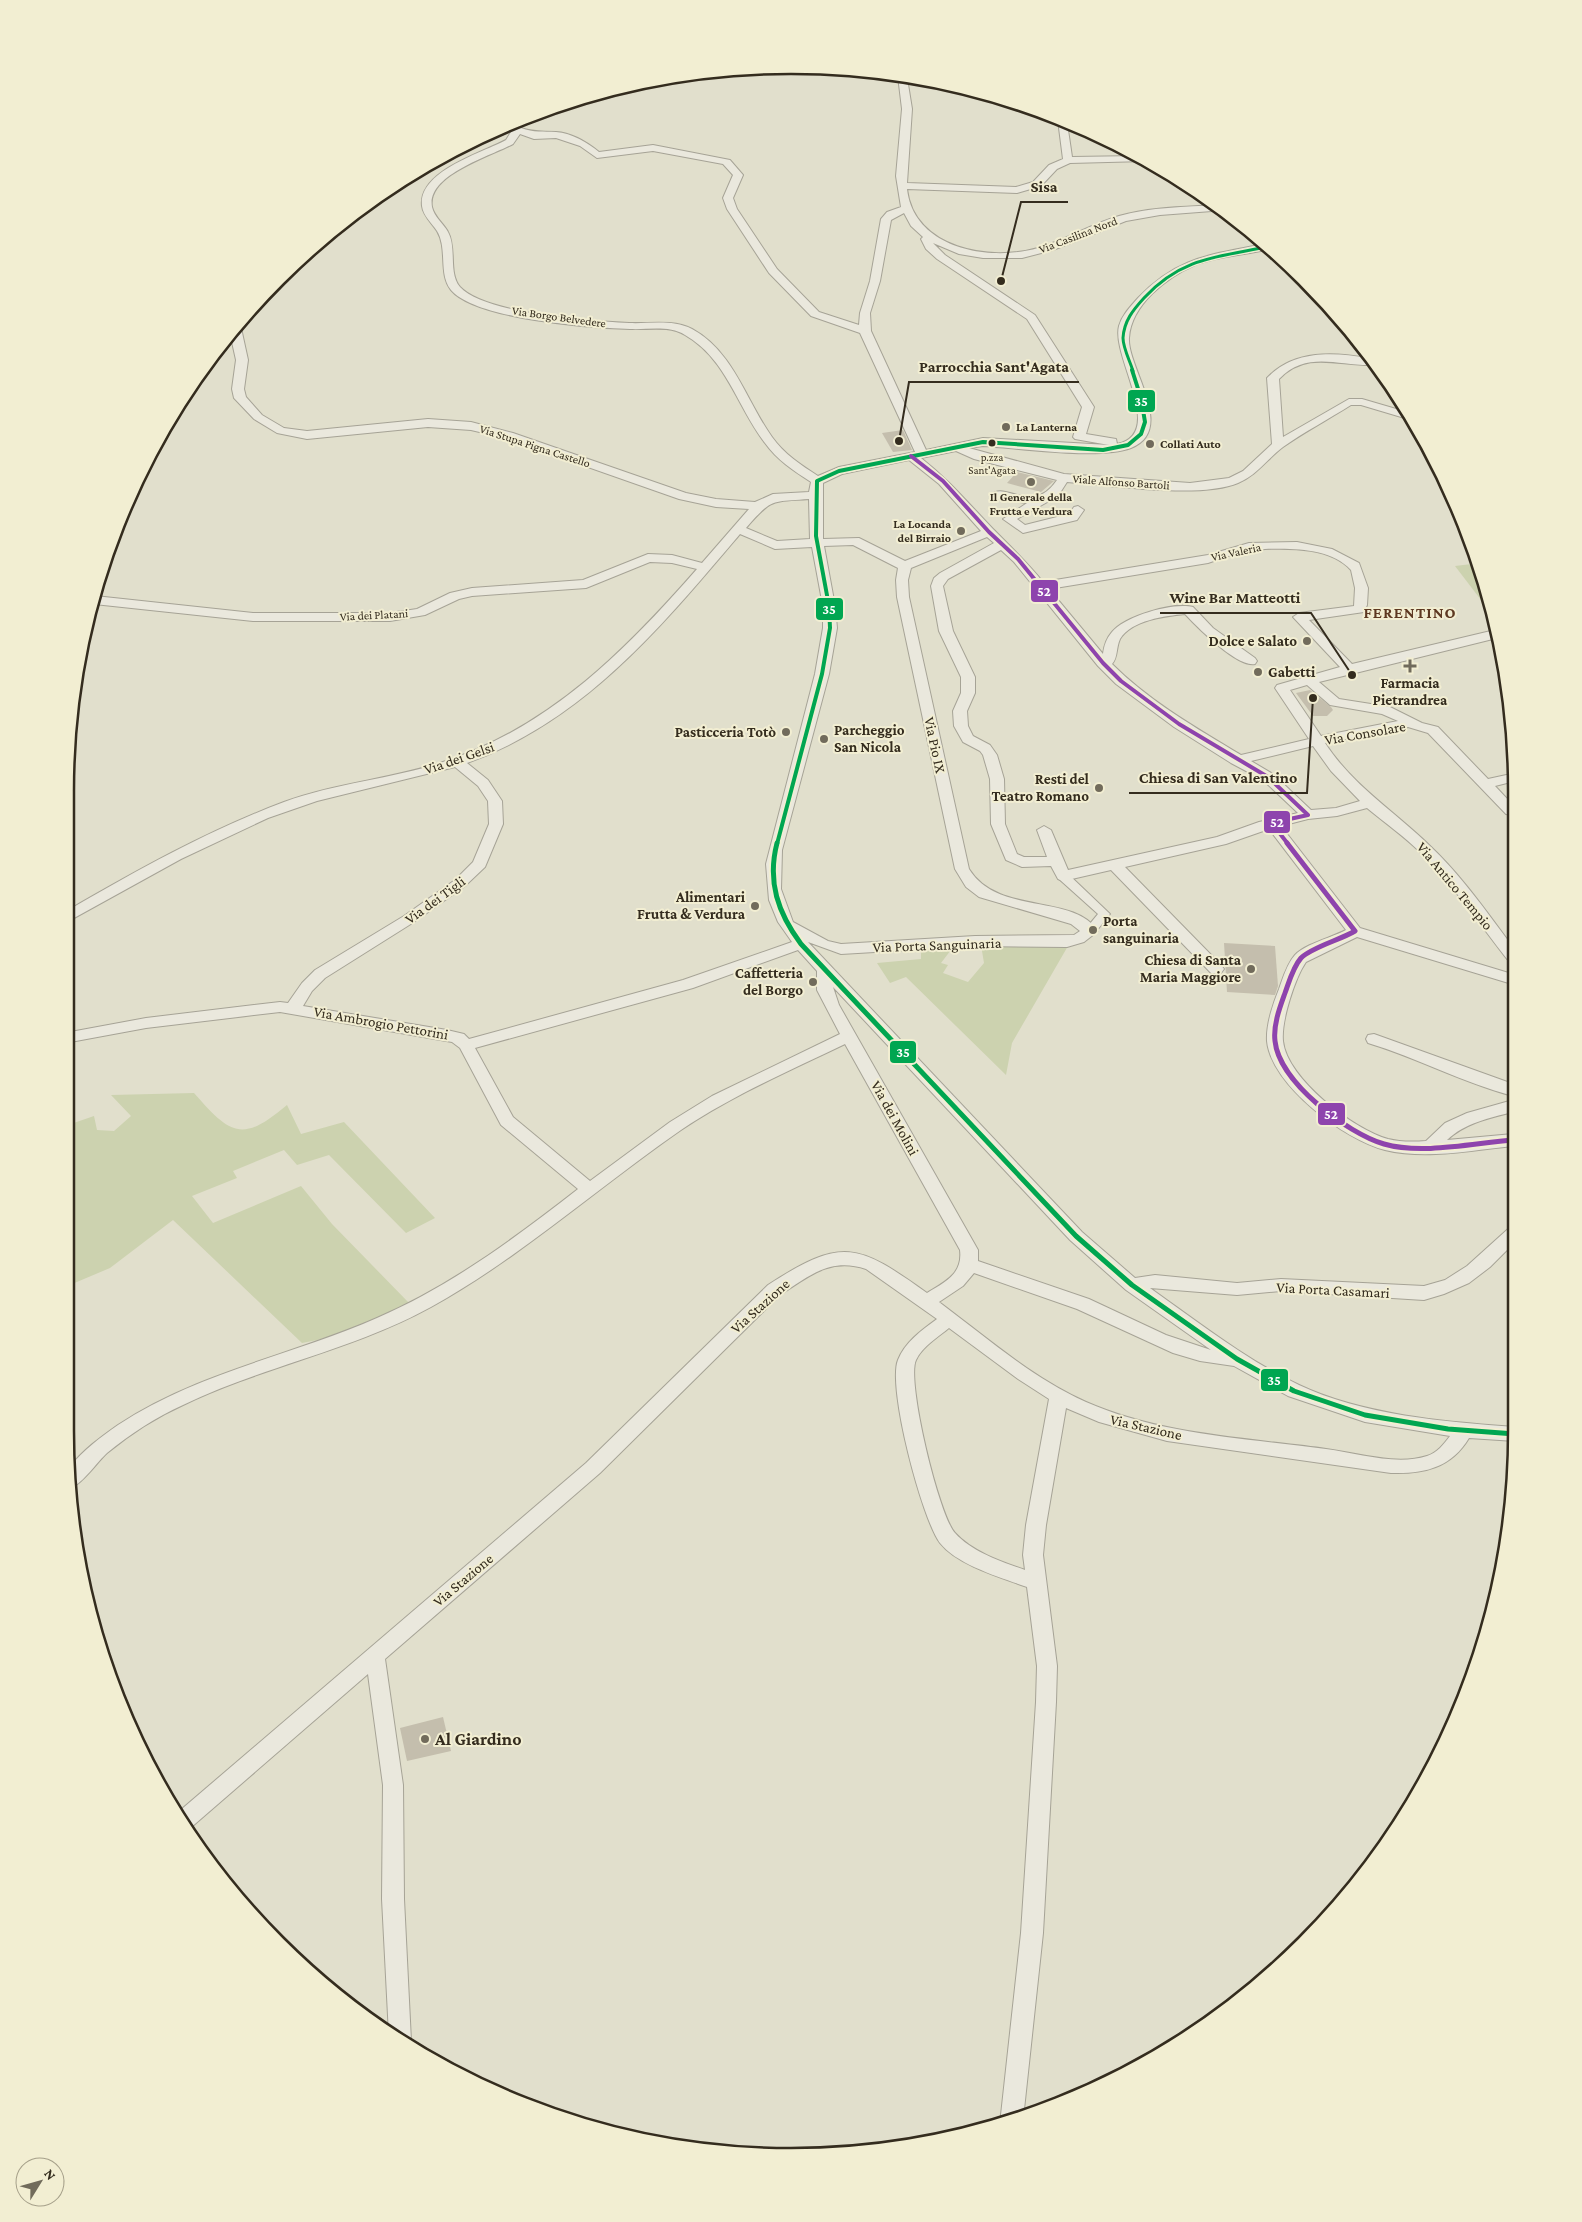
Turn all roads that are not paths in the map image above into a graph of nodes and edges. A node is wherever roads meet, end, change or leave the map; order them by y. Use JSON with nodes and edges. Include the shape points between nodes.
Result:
{"nodes":[{"id":1,"x":904,"y":83,"type":"edge"},
{"id":2,"x":519,"y":127,"type":"edge"},
{"id":3,"x":1063,"y":127,"type":"edge"},
{"id":4,"x":515,"y":129,"type":"edge"},
{"id":5,"x":1129,"y":159,"type":"edge"},
{"id":6,"x":1068,"y":160,"type":"junction"},
{"id":7,"x":902,"y":186,"type":"junction"},
{"id":8,"x":906,"y":209,"type":"junction"},
{"id":9,"x":1209,"y":209,"type":"edge"},
{"id":10,"x":924,"y":235,"type":"junction"},
{"id":11,"x":1260,"y":248,"type":"edge"},
{"id":12,"x":865,"y":331,"type":"junction"},
{"id":13,"x":237,"y":336,"type":"edge"},
{"id":14,"x":1365,"y":362,"type":"edge"},
{"id":15,"x":1401,"y":414,"type":"edge"},
{"id":16,"x":1128,"y":444,"type":"junction"},
{"id":17,"x":1278,"y":445,"type":"junction"},
{"id":18,"x":955,"y":447,"type":"junction"},
{"id":19,"x":917,"y":455,"type":"junction"},
{"id":20,"x":1064,"y":478,"type":"junction"},
{"id":21,"x":816,"y":488,"type":"junction"},
{"id":22,"x":997,"y":495,"type":"dead end"},
{"id":23,"x":1041,"y":502,"type":"junction"},
{"id":24,"x":759,"y":506,"type":"junction"},
{"id":25,"x":1078,"y":510,"type":"dead end"},
{"id":26,"x":740,"y":530,"type":"junction"},
{"id":27,"x":989,"y":532,"type":"junction"},
{"id":28,"x":816,"y":542,"type":"junction"},
{"id":29,"x":1002,"y":544,"type":"junction"},
{"id":30,"x":905,"y":566,"type":"junction"},
{"id":31,"x":705,"y":567,"type":"junction"},
{"id":32,"x":1040,"y":586,"type":"junction"},
{"id":33,"x":99,"y":601,"type":"edge"},
{"id":34,"x":1491,"y":635,"type":"edge"},
{"id":35,"x":1250,"y":661,"type":"dead end"},
{"id":36,"x":1103,"y":663,"type":"junction"},
{"id":37,"x":1349,"y":669,"type":"junction"},
{"id":38,"x":1309,"y":680,"type":"junction"},
{"id":39,"x":1433,"y":730,"type":"junction"},
{"id":40,"x":1317,"y":741,"type":"junction"},
{"id":41,"x":1236,"y":760,"type":"junction"},
{"id":42,"x":458,"y":762,"type":"junction"},
{"id":43,"x":1508,"y":779,"type":"edge"},
{"id":44,"x":1485,"y":784,"type":"junction"},
{"id":45,"x":1369,"y":803,"type":"junction"},
{"id":46,"x":1508,"y":807,"type":"edge"},
{"id":47,"x":1308,"y":815,"type":"junction"},
{"id":48,"x":1274,"y":824,"type":"junction"},
{"id":49,"x":1044,"y":830,"type":"dead end"},
{"id":50,"x":1056,"y":861,"type":"junction"},
{"id":51,"x":1114,"y":864,"type":"junction"},
{"id":52,"x":1064,"y":876,"type":"junction"},
{"id":53,"x":74,"y":913,"type":"edge"},
{"id":54,"x":786,"y":925,"type":"junction"},
{"id":55,"x":1090,"y":931,"type":"junction"},
{"id":56,"x":1355,"y":931,"type":"junction"},
{"id":57,"x":801,"y":944,"type":"junction"},
{"id":58,"x":1508,"y":951,"type":"edge"},
{"id":59,"x":824,"y":969,"type":"junction"},
{"id":60,"x":1216,"y":969,"type":"dead end"},
{"id":61,"x":1508,"y":978,"type":"edge"},
{"id":62,"x":293,"y":1008,"type":"junction"},
{"id":63,"x":74,"y":1036,"type":"edge"},
{"id":64,"x":849,"y":1036,"type":"junction"},
{"id":65,"x":1374,"y":1040,"type":"dead end"},
{"id":66,"x":466,"y":1045,"type":"junction"},
{"id":67,"x":1508,"y":1089,"type":"edge"},
{"id":68,"x":1508,"y":1107,"type":"edge"},
{"id":69,"x":1508,"y":1140,"type":"edge"},
{"id":70,"x":1431,"y":1146,"type":"junction"},
{"id":71,"x":590,"y":1190,"type":"junction"},
{"id":72,"x":1508,"y":1239,"type":"edge"},
{"id":73,"x":970,"y":1265,"type":"junction"},
{"id":74,"x":1132,"y":1285,"type":"junction"},
{"id":75,"x":926,"y":1302,"type":"junction"},
{"id":76,"x":948,"y":1319,"type":"junction"},
{"id":77,"x":1237,"y":1359,"type":"junction"},
{"id":78,"x":1059,"y":1396,"type":"junction"},
{"id":79,"x":1463,"y":1431,"type":"junction"},
{"id":80,"x":1508,"y":1434,"type":"edge"},
{"id":81,"x":75,"y":1472,"type":"edge"},
{"id":82,"x":1035,"y":1582,"type":"junction"},
{"id":83,"x":375,"y":1656,"type":"junction"},
{"id":84,"x":199,"y":1808,"type":"joint"},
{"id":85,"x":188,"y":1817,"type":"edge"},
{"id":86,"x":400,"y":2031,"type":"edge"},
{"id":87,"x":1012,"y":2113,"type":"edge"}],
"edges":[{"from":1,"to":7,"type":"street","name":"Via Casilina Nord","via":[[907,120]]},
{"from":2,"to":12,"type":"street","via":[[534,136],[557,135],[583,144],[597,155],[653,148],[726,162],[738,175],[728,198],[732,209],[774,271],[815,314]]},
{"from":3,"to":6,"type":"street"},
{"from":4,"to":21,"type":"street","name":"Via Borgo Belvedere","via":[[510,142],[446,173],[428,191],[427,207],[447,241],[452,282],[456,289],[475,302],[515,312],[626,326],[670,326],[686,331],[720,357],[772,445]]},
{"from":5,"to":6,"type":"street"},
{"from":6,"to":7,"type":"street","via":[[1052,167],[1037,184],[1017,190]]},
{"from":7,"to":8,"type":"street","name":"Via Casilina Nord"},
{"from":8,"to":10,"type":"street","name":"Via Casilina Nord"},
{"from":8,"to":12,"type":"street","via":[[886,219],[876,281],[865,313]]},
{"from":9,"to":10,"type":"street","name":"Via Casilina Nord","via":[[1123,218],[1038,252],[1021,255],[973,253],[954,249]]},
{"from":10,"to":16,"type":"street","via":[[930,247],[941,257],[1031,317],[1088,408],[1079,437]]},
{"from":11,"to":16,"type":"street","via":[[1187,266],[1159,282],[1132,311],[1125,325],[1123,340],[1142,398],[1145,422],[1141,434]]},
{"from":12,"to":19,"type":"street"},
{"from":13,"to":24,"type":"street","name":"Via Stupa Pigna Castello","via":[[242,356],[240,398],[258,417],[281,431],[307,435],[428,423],[471,426],[509,435],[692,498]]},
{"from":14,"to":17,"type":"street","via":[[1330,358],[1304,361],[1278,371],[1273,378]]},
{"from":15,"to":17,"type":"street","name":"Viale Alfonso Bartoli","via":[[1362,402],[1349,402]]},
{"from":16,"to":18,"type":"street","via":[[1103,450],[1000,442]]},
{"from":17,"to":20,"type":"street","name":"Viale Alfonso Bartoli","via":[[1247,474],[1214,485],[1190,487]]},
{"from":18,"to":19,"type":"street"},
{"from":18,"to":20,"type":"street","name":"Viale Alfonso Bartoli"},
{"from":19,"to":21,"type":"street","via":[[833,472]]},
{"from":19,"to":27,"type":"street"},
{"from":20,"to":23,"type":"street","via":[[1054,494]]},
{"from":21,"to":24,"type":"street","via":[[773,498]]},
{"from":21,"to":28,"type":"street"},
{"from":22,"to":23,"type":"street"},
{"from":23,"to":25,"type":"street","via":[[1009,519],[1023,529],[1073,517]]},
{"from":24,"to":26,"type":"street","name":"Via dei Gelsi"},
{"from":26,"to":28,"type":"street","via":[[775,545]]},
{"from":26,"to":31,"type":"street","name":"Via dei Gelsi"},
{"from":27,"to":29,"type":"street"},
{"from":27,"to":30,"type":"street"},
{"from":28,"to":30,"type":"street","via":[[855,541]]},
{"from":28,"to":54,"type":"street","via":[[829,606],[830,628],[822,674],[773,859],[773,893]]},
{"from":29,"to":32,"type":"street"},
{"from":29,"to":50,"type":"street","via":[[938,582],[946,631],[968,682],[968,693],[960,710],[961,726],[966,737],[985,748],[990,755],[997,779],[998,824],[1011,857],[1022,862]]},
{"from":30,"to":55,"type":"street","name":"Via Pio IX","via":[[903,597],[964,874],[985,894],[1067,918],[1081,923]]},
{"from":31,"to":33,"type":"street","name":"Via dei Platani","via":[[672,559],[648,558],[586,584],[472,592],[420,612],[390,617],[253,617]]},
{"from":31,"to":42,"type":"street","name":"Via dei Gelsi","via":[[673,605],[593,684],[525,731]]},
{"from":32,"to":36,"type":"street"},
{"from":32,"to":37,"type":"street","name":"Via Valeria","via":[[1208,558],[1234,550],[1269,546],[1314,548],[1340,558],[1358,570],[1359,609],[1299,617]]},
{"from":34,"to":37,"type":"street"},
{"from":35,"to":36,"type":"street","via":[[1208,631],[1188,610],[1162,614],[1126,627],[1117,635],[1108,660]]},
{"from":36,"to":41,"type":"street","via":[[1167,716]]},
{"from":37,"to":38,"type":"street"},
{"from":38,"to":39,"type":"street","via":[[1335,702],[1385,710]]},
{"from":38,"to":40,"type":"street","name":"Via Antico Tempio","via":[[1282,688],[1297,705]]},
{"from":39,"to":40,"type":"street","name":"Via Consolare","via":[[1408,724]]},
{"from":39,"to":44,"type":"street"},
{"from":40,"to":41,"type":"street","name":"Via Consolare"},
{"from":40,"to":45,"type":"street","name":"Via Antico Tempio","via":[[1344,778]]},
{"from":41,"to":47,"type":"street","via":[[1268,777]]},
{"from":42,"to":53,"type":"street","name":"Via dei Gelsi","via":[[274,810],[184,853]]},
{"from":42,"to":62,"type":"street","name":"Via dei Tigli","via":[[489,789],[497,807],[496,824],[480,864],[465,879],[410,919],[320,974]]},
{"from":43,"to":44,"type":"street"},
{"from":44,"to":46,"type":"street"},
{"from":45,"to":47,"type":"street","via":[[1337,812]]},
{"from":45,"to":58,"type":"street","name":"Via Antico Tempio","via":[[1394,820],[1427,851]]},
{"from":47,"to":48,"type":"street"},
{"from":48,"to":51,"type":"street","via":[[1221,841]]},
{"from":48,"to":56,"type":"street"},
{"from":49,"to":50,"type":"street"},
{"from":50,"to":52,"type":"street"},
{"from":51,"to":52,"type":"street"},
{"from":51,"to":60,"type":"street"},
{"from":52,"to":55,"type":"street","via":[[1104,914]]},
{"from":54,"to":55,"type":"street","name":"Via Porta Sanguinaria","via":[[823,944],[846,949],[965,941],[1067,942]]},
{"from":54,"to":57,"type":"street"},
{"from":56,"to":61,"type":"street"},
{"from":56,"to":70,"type":"street","via":[[1300,959],[1285,994],[1275,1042],[1284,1066],[1303,1090],[1350,1128],[1368,1138],[1406,1148]]},
{"from":57,"to":59,"type":"street"},
{"from":57,"to":66,"type":"street","name":"Via Ambrogio Pettorini","via":[[688,984]]},
{"from":59,"to":64,"type":"street","name":"Via dei Molini","via":[[827,995]]},
{"from":59,"to":74,"type":"street","via":[[1056,1217]]},
{"from":62,"to":63,"type":"street","name":"Via Ambrogio Pettorini","via":[[146,1023]]},
{"from":62,"to":66,"type":"street","name":"Via Ambrogio Pettorini","via":[[448,1035]]},
{"from":64,"to":71,"type":"street","via":[[704,1108]]},
{"from":64,"to":73,"type":"street","name":"Via dei Molini","via":[[964,1239]]},
{"from":65,"to":67,"type":"street","via":[[1400,1046],[1470,1078]]},
{"from":66,"to":71,"type":"street","via":[[507,1121]]},
{"from":68,"to":70,"type":"street","via":[[1451,1127]]},
{"from":69,"to":70,"type":"street"},
{"from":71,"to":81,"type":"street","via":[[496,1260],[432,1298],[381,1324],[248,1369],[166,1405],[118,1434]]},
{"from":72,"to":74,"type":"street","name":"Via Porta Casamari","via":[[1468,1277],[1437,1291],[1424,1293],[1281,1285],[1237,1289],[1155,1281]]},
{"from":73,"to":75,"type":"street","via":[[959,1280]]},
{"from":73,"to":77,"type":"street","via":[[1084,1304],[1197,1354],[1221,1360]]},
{"from":74,"to":77,"type":"street"},
{"from":75,"to":76,"type":"street","name":"Via Stazione"},
{"from":75,"to":83,"type":"street","name":"Via Stazione","via":[[878,1267],[858,1258],[829,1259],[799,1272],[760,1302],[593,1468]]},
{"from":76,"to":78,"type":"street","name":"Via Stazione"},
{"from":76,"to":82,"type":"street","via":[[912,1352],[905,1369],[923,1471],[938,1526],[959,1548]]},
{"from":77,"to":79,"type":"street","via":[[1288,1388],[1342,1408],[1398,1422]]},
{"from":78,"to":79,"type":"street","name":"Via Stazione","via":[[1104,1417],[1147,1428],[1228,1443],[1389,1464],[1421,1465],[1437,1460]]},
{"from":78,"to":82,"type":"street","via":[[1035,1536]]},
{"from":79,"to":80,"type":"street"},
{"from":82,"to":87,"type":"street","via":[[1045,1647],[1046,1702],[1032,1933]]},
{"from":83,"to":84,"type":"street","name":"Via Stazione"},
{"from":83,"to":86,"type":"street","via":[[393,1785],[393,1899]]},
{"from":84,"to":85,"type":"street"}]}
